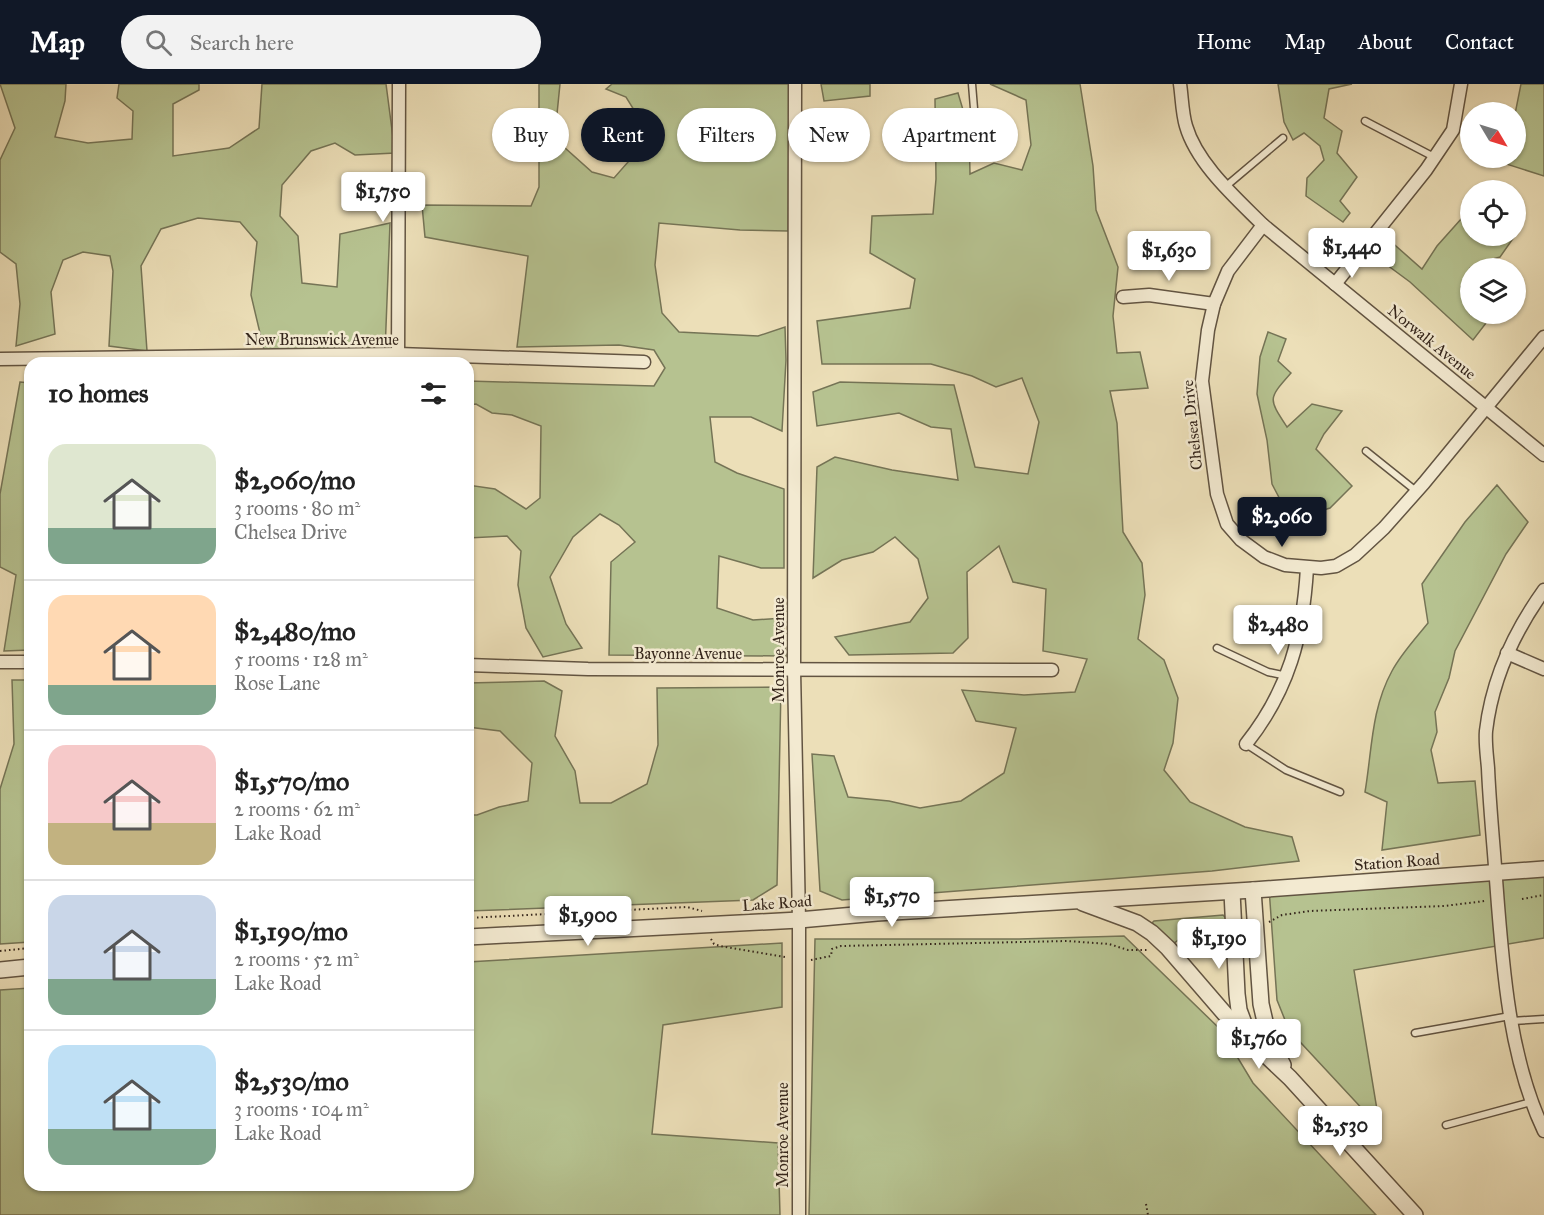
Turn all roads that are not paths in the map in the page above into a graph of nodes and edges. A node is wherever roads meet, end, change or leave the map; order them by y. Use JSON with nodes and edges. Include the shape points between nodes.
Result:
{"nodes":[{"id":1,"x":399,"y":84,"type":"edge"},
{"id":2,"x":795,"y":84,"type":"edge"},
{"id":3,"x":972,"y":84,"type":"edge"},
{"id":4,"x":1180,"y":84,"type":"edge"},
{"id":5,"x":1461,"y":84,"type":"edge"},
{"id":6,"x":974,"y":108,"type":"edge"},
{"id":7,"x":1365,"y":121,"type":"dead end"},
{"id":8,"x":1283,"y":138,"type":"dead end"},
{"id":9,"x":1435,"y":158,"type":"junction"},
{"id":10,"x":1226,"y":187,"type":"junction"},
{"id":11,"x":1263,"y":225,"type":"junction"},
{"id":12,"x":1335,"y":284,"type":"junction"},
{"id":13,"x":1123,"y":297,"type":"dead end"},
{"id":14,"x":1214,"y":304,"type":"junction"},
{"id":15,"x":1544,"y":337,"type":"edge"},
{"id":16,"x":398,"y":357,"type":"edge"},
{"id":17,"x":0,"y":359,"type":"edge"},
{"id":18,"x":24,"y":359,"type":"edge"},
{"id":19,"x":474,"y":360,"type":"edge"},
{"id":20,"x":644,"y":362,"type":"dead end"},
{"id":21,"x":1486,"y":407,"type":"junction"},
{"id":22,"x":1366,"y":451,"type":"dead end"},
{"id":23,"x":1544,"y":455,"type":"edge"},
{"id":24,"x":1416,"y":491,"type":"junction"},
{"id":25,"x":1306,"y":568,"type":"junction"},
{"id":26,"x":1544,"y":590,"type":"edge"},
{"id":27,"x":1217,"y":648,"type":"dead end"},
{"id":28,"x":1507,"y":653,"type":"junction"},
{"id":29,"x":0,"y":662,"type":"edge"},
{"id":30,"x":24,"y":662,"type":"edge"},
{"id":31,"x":474,"y":665,"type":"edge"},
{"id":32,"x":1544,"y":669,"type":"edge"},
{"id":33,"x":794,"y":670,"type":"junction"},
{"id":34,"x":1052,"y":670,"type":"dead end"},
{"id":35,"x":1287,"y":677,"type":"junction"},
{"id":36,"x":1246,"y":744,"type":"joint"},
{"id":37,"x":1340,"y":792,"type":"dead end"},
{"id":38,"x":1544,"y":869,"type":"edge"},
{"id":39,"x":1496,"y":872,"type":"junction"},
{"id":40,"x":1253,"y":890,"type":"junction"},
{"id":41,"x":1232,"y":892,"type":"junction"},
{"id":42,"x":1074,"y":900,"type":"junction"},
{"id":43,"x":799,"y":921,"type":"junction"},
{"id":44,"x":474,"y":937,"type":"edge"},
{"id":45,"x":24,"y":968,"type":"edge"},
{"id":46,"x":0,"y":970,"type":"edge"},
{"id":47,"x":1511,"y":1018,"type":"junction"},
{"id":48,"x":1544,"y":1019,"type":"edge"},
{"id":49,"x":1414,"y":1033,"type":"dead end"},
{"id":50,"x":1250,"y":1039,"type":"junction"},
{"id":51,"x":1290,"y":1078,"type":"junction"},
{"id":52,"x":1531,"y":1102,"type":"junction"},
{"id":53,"x":1446,"y":1125,"type":"dead end"},
{"id":54,"x":1544,"y":1131,"type":"edge"},
{"id":55,"x":799,"y":1215,"type":"edge"},
{"id":56,"x":1415,"y":1215,"type":"edge"}],
"edges":[{"from":1,"to":16,"type":"street"},
{"from":2,"to":33,"type":"street","name":"Monroe Avenue"},
{"from":3,"to":6,"type":"lane"},
{"from":4,"to":10,"type":"street","name":"Norwalk Avenue","via":[[1186,126],[1199,154]]},
{"from":5,"to":9,"type":"street","via":[[1453,129]]},
{"from":7,"to":9,"type":"lane"},
{"from":8,"to":10,"type":"lane"},
{"from":9,"to":12,"type":"street"},
{"from":10,"to":11,"type":"street","name":"Norwalk Avenue"},
{"from":11,"to":12,"type":"street","name":"Norwalk Avenue"},
{"from":11,"to":14,"type":"street","name":"Chelsea Drive","via":[[1228,271]]},
{"from":12,"to":21,"type":"street","name":"Norwalk Avenue"},
{"from":13,"to":14,"type":"street","via":[[1149,295]]},
{"from":14,"to":25,"type":"street","name":"Chelsea Drive","via":[[1202,381],[1216,494],[1227,524],[1241,540],[1264,557]]},
{"from":15,"to":21,"type":"street","name":"Chelsea Drive"},
{"from":17,"to":18,"type":"street","name":"New Brunswick Avenue"},
{"from":19,"to":20,"type":"street","name":"New Brunswick Avenue"},
{"from":21,"to":23,"type":"street","name":"Norwalk Avenue"},
{"from":21,"to":24,"type":"street","name":"Chelsea Drive"},
{"from":22,"to":24,"type":"lane"},
{"from":24,"to":25,"type":"street","name":"Chelsea Drive","via":[[1355,555],[1336,566]]},
{"from":25,"to":35,"type":"street","via":[[1305,600]]},
{"from":26,"to":28,"type":"street"},
{"from":27,"to":35,"type":"lane"},
{"from":28,"to":32,"type":"street"},
{"from":28,"to":39,"type":"street","via":[[1496,680],[1486,733]]},
{"from":29,"to":30,"type":"street"},
{"from":31,"to":33,"type":"street","name":"Bayonne Avenue"},
{"from":33,"to":34,"type":"street","name":"Bayonne Avenue"},
{"from":33,"to":43,"type":"street","name":"Monroe Avenue"},
{"from":35,"to":36,"type":"street"},
{"from":36,"to":37,"type":"lane","via":[[1286,770]]},
{"from":38,"to":39,"type":"street","name":"Station Road"},
{"from":39,"to":40,"type":"street","name":"Station Road"},
{"from":39,"to":47,"type":"street"},
{"from":40,"to":41,"type":"street","name":"Lake Road"},
{"from":40,"to":51,"type":"street","via":[[1263,1019]]},
{"from":41,"to":42,"type":"street","name":"Lake Road"},
{"from":41,"to":50,"type":"street","via":[[1237,994]]},
{"from":42,"to":43,"type":"street","name":"Lake Road"},
{"from":42,"to":50,"type":"street","via":[[1137,923],[1152,933]]},
{"from":43,"to":44,"type":"street","name":"Lake Road"},
{"from":43,"to":55,"type":"street","name":"Monroe Avenue"},
{"from":45,"to":46,"type":"street"},
{"from":47,"to":48,"type":"lane"},
{"from":47,"to":49,"type":"lane"},
{"from":47,"to":52,"type":"street"},
{"from":50,"to":51,"type":"street"},
{"from":51,"to":56,"type":"street"},
{"from":52,"to":53,"type":"lane"},
{"from":52,"to":54,"type":"street"}]}
